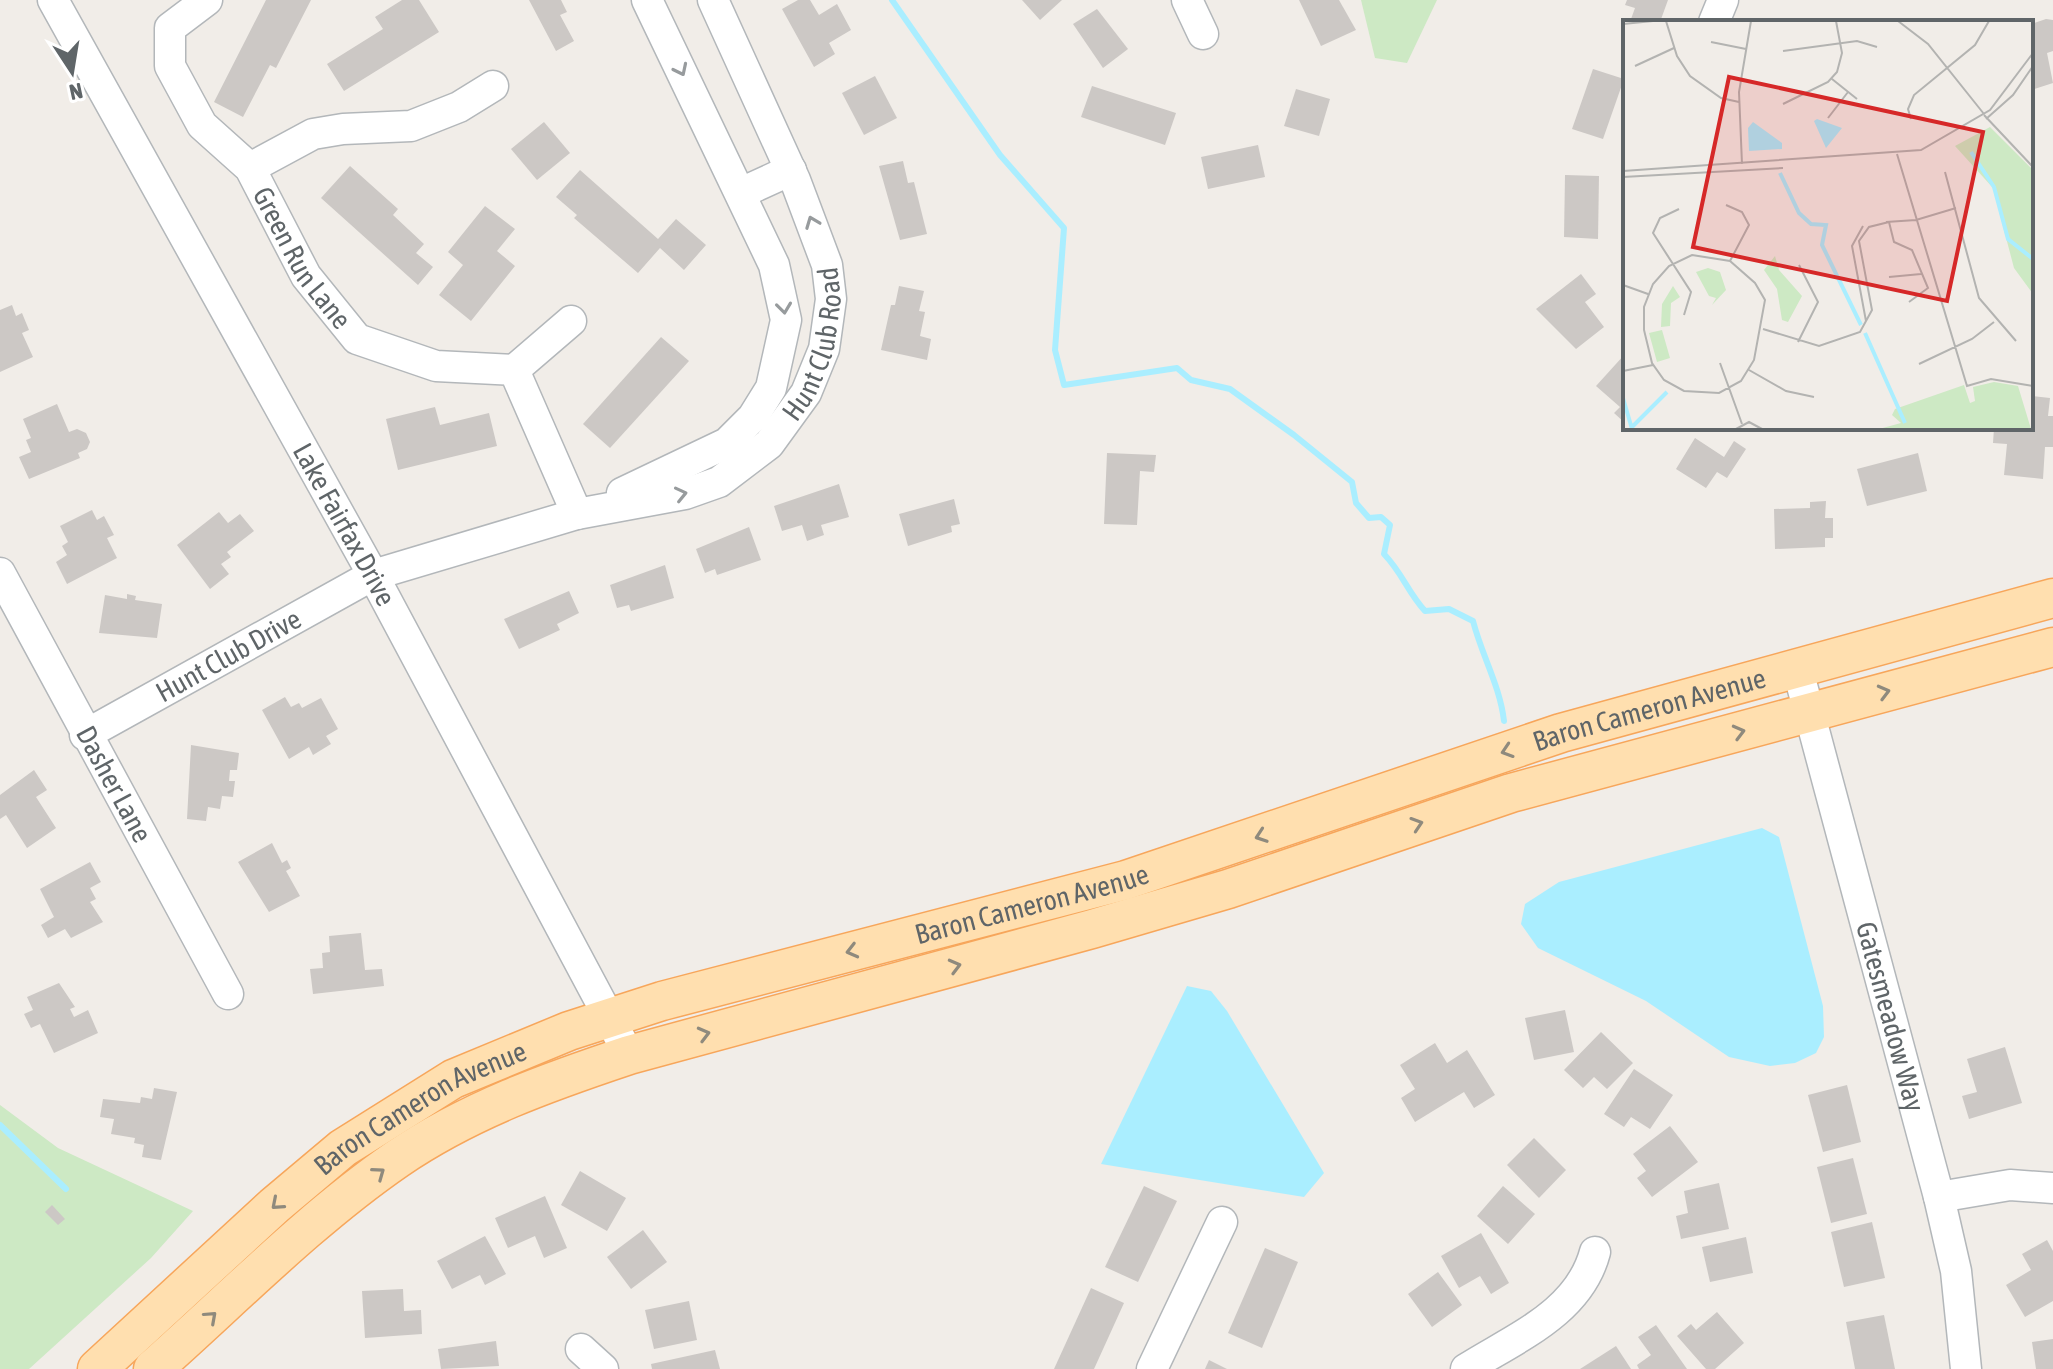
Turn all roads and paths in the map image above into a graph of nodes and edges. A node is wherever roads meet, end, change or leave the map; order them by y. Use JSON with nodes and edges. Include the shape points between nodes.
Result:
{"nodes":[{"id":1,"x":53,"y":0,"type":"edge"},
{"id":2,"x":207,"y":0,"type":"edge"},
{"id":3,"x":647,"y":0,"type":"edge"},
{"id":4,"x":713,"y":0,"type":"edge"},
{"id":5,"x":1187,"y":0,"type":"edge"},
{"id":6,"x":1723,"y":0,"type":"edge"},
{"id":7,"x":1715,"y":20,"type":"edge"},
{"id":8,"x":1203,"y":34,"type":"dead end"},
{"id":9,"x":493,"y":86,"type":"dead end"},
{"id":10,"x":250,"y":168,"type":"junction"},
{"id":11,"x":791,"y":170,"type":"junction"},
{"id":12,"x":741,"y":193,"type":"junction"},
{"id":13,"x":571,"y":321,"type":"dead end"},
{"id":14,"x":514,"y":370,"type":"junction"},
{"id":15,"x":577,"y":514,"type":"junction"},
{"id":16,"x":0,"y":573,"type":"edge"},
{"id":17,"x":373,"y":575,"type":"junction"},
{"id":18,"x":2053,"y":598,"type":"edge"},
{"id":19,"x":2053,"y":647,"type":"edge"},
{"id":20,"x":1797,"y":667,"type":"junction"},
{"id":21,"x":1809,"y":713,"type":"junction"},
{"id":22,"x":85,"y":735,"type":"junction"},
{"id":23,"x":228,"y":994,"type":"dead end"},
{"id":24,"x":611,"y":1017,"type":"junction"},
{"id":25,"x":629,"y":1055,"type":"junction"},
{"id":26,"x":2053,"y":1188,"type":"edge"},
{"id":27,"x":1939,"y":1197,"type":"junction"},
{"id":28,"x":1222,"y":1222,"type":"dead end"},
{"id":29,"x":1595,"y":1252,"type":"dead end"},
{"id":30,"x":97,"y":1369,"type":"edge"},
{"id":31,"x":153,"y":1369,"type":"edge"},
{"id":32,"x":1152,"y":1369,"type":"edge"},
{"id":33,"x":1466,"y":1369,"type":"edge"},
{"id":34,"x":1966,"y":1369,"type":"edge"}],
"edges":[{"from":1,"to":17,"type":"street","name":"Lake Fairfax Drive"},
{"from":2,"to":10,"type":"street","name":"Green Run Lane","via":[[170,28],[170,66],[202,125]]},
{"from":3,"to":12,"type":"street","name":"Hunt Club Road","one_way":true},
{"from":4,"to":11,"type":"street","name":"Hunt Club Road"},
{"from":5,"to":8,"type":"street"},
{"from":6,"to":7,"type":"street"},
{"from":9,"to":10,"type":"street","via":[[411,126],[313,134]]},
{"from":10,"to":14,"type":"street","name":"Green Run Lane","via":[[306,276],[357,339],[436,366]]},
{"from":11,"to":12,"type":"street"},
{"from":15,"to":11,"type":"street","name":"Hunt Club Road","one_way":true,"via":[[685,494],[719,482],[769,444],[795,413],[824,349],[831,299],[827,265]]},
{"from":12,"to":15,"type":"street","name":"Hunt Club Road","one_way":true,"via":[[783,296],[783,343],[771,388],[753,417],[727,443]]},
{"from":13,"to":14,"type":"street"},
{"from":14,"to":15,"type":"street"},
{"from":15,"to":17,"type":"street","name":"Hunt Club Road"},
{"from":16,"to":22,"type":"street","name":"Dasher Lane"},
{"from":17,"to":22,"type":"street","name":"Hunt Club Drive"},
{"from":17,"to":24,"type":"street","name":"Lake Fairfax Drive"},
{"from":18,"to":20,"type":"main road","name":"Baron Cameron Avenue"},
{"from":21,"to":19,"type":"main road","name":"Baron Cameron Avenue","one_way":true},
{"from":20,"to":21,"type":"street","name":"Gatesmeadow Way"},
{"from":20,"to":24,"type":"main road","name":"Baron Cameron Avenue","one_way":true,"via":[[1561,733],[1126,880]]},
{"from":25,"to":21,"type":"main road","name":"Baron Cameron Avenue","one_way":true,"via":[[1107,925],[1511,793]]},
{"from":21,"to":27,"type":"street","name":"Gatesmeadow Way"},
{"from":22,"to":23,"type":"street","name":"Dasher Lane"},
{"from":24,"to":25,"type":"street","name":"Lake Fairfax Drive"},
{"from":24,"to":30,"type":"main road","name":"Baron Cameron Avenue","one_way":true,"via":[[453,1079],[343,1148]]},
{"from":31,"to":25,"type":"main road","name":"Baron Cameron Avenue","one_way":true,"via":[[354,1191],[400,1157],[508,1097]]},
{"from":26,"to":27,"type":"street","via":[[2010,1185]]},
{"from":27,"to":34,"type":"street","name":"Gatesmeadow Way","via":[[1956,1271]]},
{"from":28,"to":32,"type":"street"},
{"from":29,"to":33,"type":"street","via":[[1579,1291],[1565,1306]]}]}
